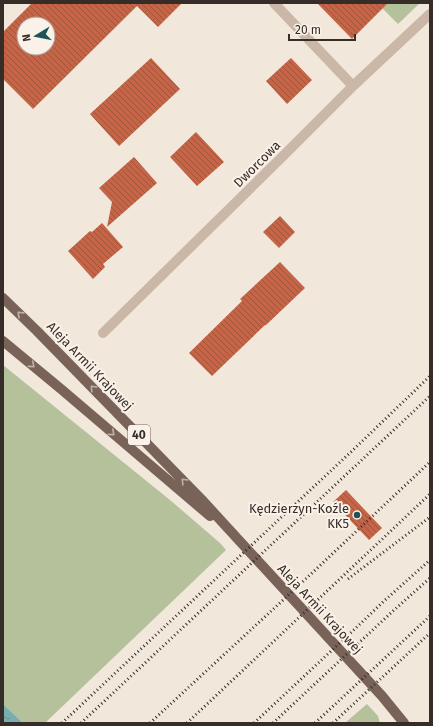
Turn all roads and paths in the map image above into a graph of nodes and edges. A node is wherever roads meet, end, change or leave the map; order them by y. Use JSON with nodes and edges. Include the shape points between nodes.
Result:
{"nodes":[{"id":1,"x":274,"y":3,"type":"edge"},
{"id":2,"x":430,"y":14,"type":"edge"},
{"id":3,"x":353,"y":86,"type":"junction"},
{"id":4,"x":3,"y":298,"type":"edge"},
{"id":5,"x":103,"y":333,"type":"dead end"},
{"id":6,"x":3,"y":341,"type":"edge"},
{"id":7,"x":239,"y":540,"type":"junction"},
{"id":8,"x":382,"y":696,"type":"junction"},
{"id":9,"x":404,"y":723,"type":"edge"},
{"id":10,"x":413,"y":723,"type":"edge"}],
"edges":[{"from":1,"to":3,"type":"street"},
{"from":2,"to":3,"type":"street","name":"Dworcowa"},
{"from":3,"to":5,"type":"street","name":"Dworcowa"},
{"from":7,"to":4,"type":"main road","name":"Aleja Armii Krajowej","number":"40","one_way":true,"via":[[43,336]]},
{"from":6,"to":7,"type":"main road","name":"Aleja Armii Krajowej","number":"40","one_way":true},
{"from":7,"to":8,"type":"main road","name":"Aleja Armii Krajowej","number":"40"},
{"from":8,"to":9,"type":"main road","name":"Aleja Armii Krajowej","number":"40"},
{"from":8,"to":10,"type":"main road","name":"Aleja Armii Krajowej","number":"40"}]}
